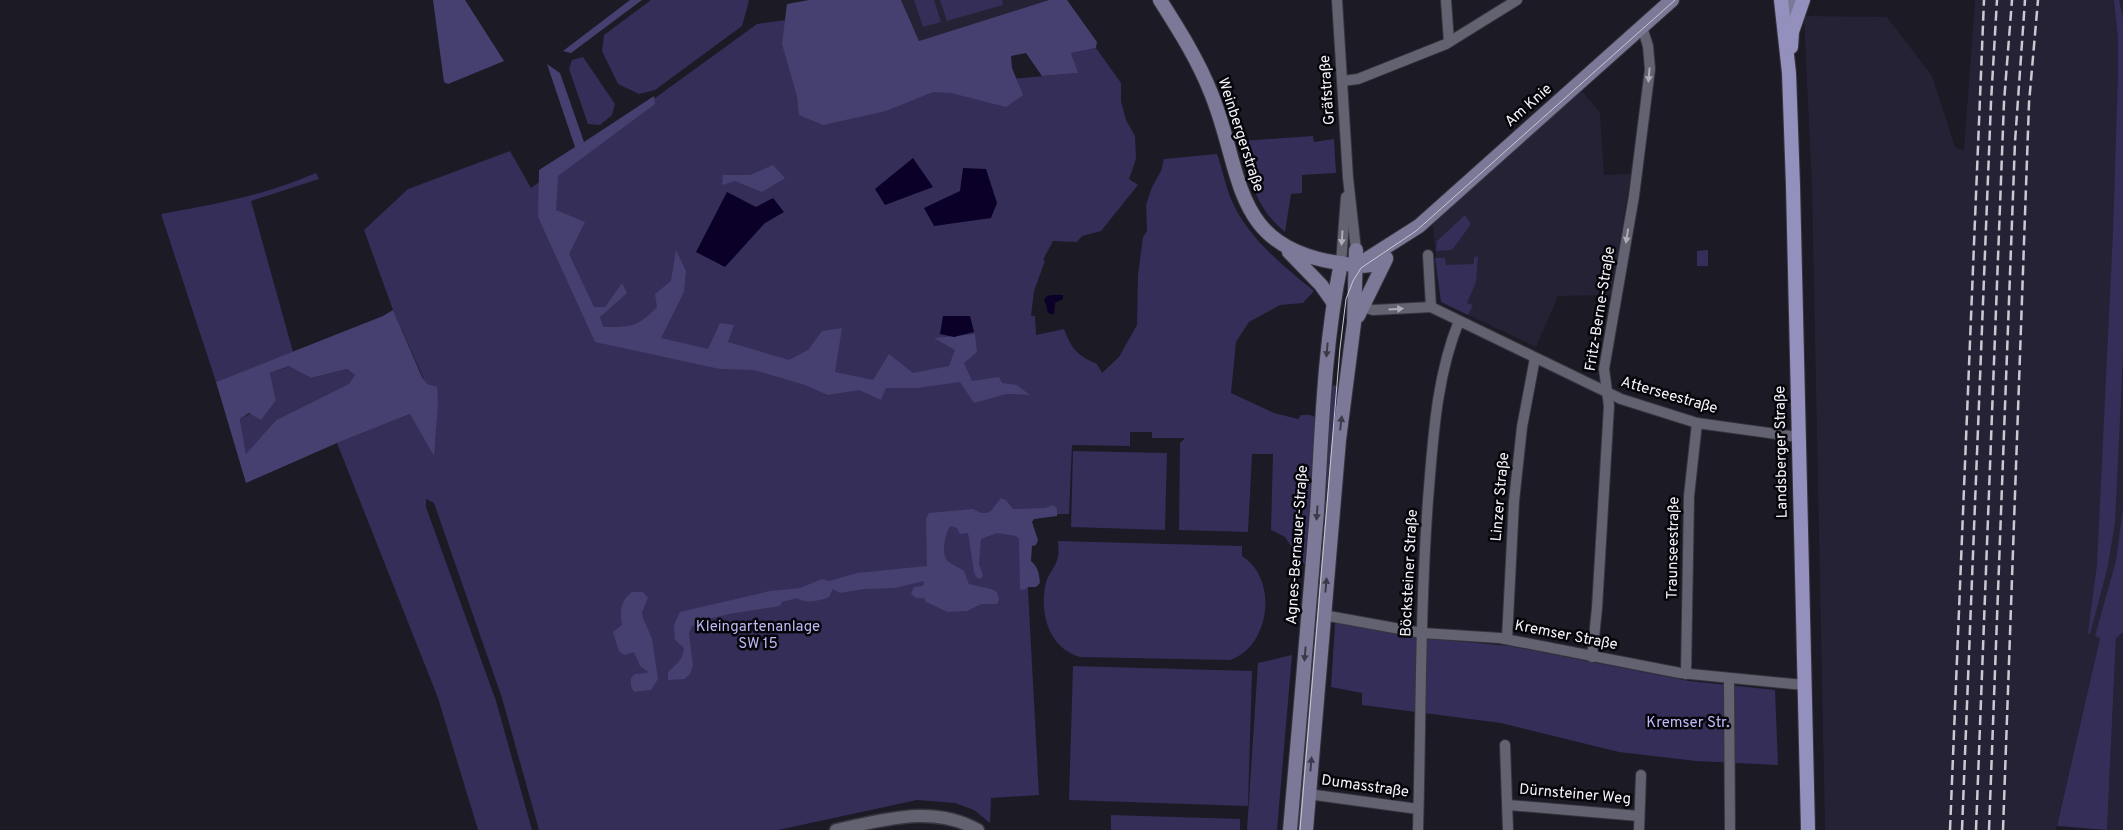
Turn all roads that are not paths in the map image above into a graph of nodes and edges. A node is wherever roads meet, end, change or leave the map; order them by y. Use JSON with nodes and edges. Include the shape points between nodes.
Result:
{"nodes":[{"id":1,"x":1160,"y":0,"type":"edge"},
{"id":2,"x":1337,"y":0,"type":"edge"},
{"id":3,"x":1446,"y":0,"type":"edge"},
{"id":4,"x":1517,"y":0,"type":"edge"},
{"id":5,"x":1672,"y":0,"type":"edge"},
{"id":6,"x":1781,"y":0,"type":"edge"},
{"id":7,"x":1793,"y":0,"type":"edge"},
{"id":8,"x":1803,"y":0,"type":"edge"},
{"id":9,"x":1642,"y":27,"type":"junction"},
{"id":10,"x":1792,"y":32,"type":"junction"},
{"id":11,"x":1449,"y":42,"type":"junction"},
{"id":12,"x":1789,"y":73,"type":"junction"},
{"id":13,"x":1342,"y":82,"type":"junction"},
{"id":14,"x":1348,"y":178,"type":"junction"},
{"id":15,"x":1406,"y":234,"type":"junction"},
{"id":16,"x":1282,"y":244,"type":"junction"},
{"id":17,"x":1356,"y":250,"type":"junction"},
{"id":18,"x":1428,"y":255,"type":"dead end"},
{"id":19,"x":1386,"y":258,"type":"junction"},
{"id":20,"x":1341,"y":263,"type":"junction"},
{"id":21,"x":1356,"y":270,"type":"junction"},
{"id":22,"x":1374,"y":281,"type":"joint"},
{"id":23,"x":1333,"y":302,"type":"junction"},
{"id":24,"x":1362,"y":307,"type":"junction"},
{"id":25,"x":1431,"y":307,"type":"junction"},
{"id":26,"x":1459,"y":322,"type":"junction"},
{"id":27,"x":1354,"y":323,"type":"junction"},
{"id":28,"x":1535,"y":358,"type":"junction"},
{"id":29,"x":1606,"y":392,"type":"junction"},
{"id":30,"x":1697,"y":423,"type":"junction"},
{"id":31,"x":1798,"y":437,"type":"junction"},
{"id":32,"x":1323,"y":615,"type":"junction"},
{"id":33,"x":1422,"y":633,"type":"junction"},
{"id":34,"x":1507,"y":640,"type":"junction"},
{"id":35,"x":1592,"y":657,"type":"junction"},
{"id":36,"x":1686,"y":674,"type":"junction"},
{"id":37,"x":1730,"y":679,"type":"junction"},
{"id":38,"x":1804,"y":685,"type":"junction"},
{"id":39,"x":1505,"y":745,"type":"dead end"},
{"id":40,"x":1641,"y":775,"type":"dead end"},
{"id":41,"x":1308,"y":794,"type":"junction"},
{"id":42,"x":1508,"y":805,"type":"junction"},
{"id":43,"x":1418,"y":810,"type":"junction"},
{"id":44,"x":1639,"y":816,"type":"junction"},
{"id":45,"x":836,"y":830,"type":"edge"},
{"id":46,"x":978,"y":830,"type":"edge"},
{"id":47,"x":1290,"y":830,"type":"edge"},
{"id":48,"x":1306,"y":830,"type":"edge"},
{"id":49,"x":1418,"y":830,"type":"edge"},
{"id":50,"x":1508,"y":830,"type":"edge"},
{"id":51,"x":1639,"y":830,"type":"edge"},
{"id":52,"x":1730,"y":830,"type":"edge"},
{"id":53,"x":1808,"y":830,"type":"edge"}],
"edges":[{"from":1,"to":16,"type":"main road","name":"Weinbergerstraße","via":[[1189,46],[1212,94],[1244,199],[1259,224]]},
{"from":2,"to":13,"type":"street","name":"Gräfstraße"},
{"from":3,"to":11,"type":"street"},
{"from":4,"to":11,"type":"street"},
{"from":5,"to":9,"type":"main road","name":"Am Knie"},
{"from":6,"to":12,"type":"main road","name":"Landsberger Straße"},
{"from":7,"to":10,"type":"main road","name":"Landsberger Straße"},
{"from":8,"to":10,"type":"main road"},
{"from":9,"to":15,"type":"main road","name":"Am Knie","via":[[1419,226]]},
{"from":9,"to":29,"type":"street","name":"Fritz-Berne-Straße","one_way":true,"via":[[1650,69],[1634,196],[1604,370]]},
{"from":10,"to":12,"type":"main road","name":"Landsberger Straße"},
{"from":11,"to":13,"type":"street","via":[[1358,79]]},
{"from":12,"to":31,"type":"main road","name":"Landsberger Straße"},
{"from":13,"to":14,"type":"street","name":"Gräfstraße"},
{"from":14,"to":17,"type":"street","name":"Gräfstraße"},
{"from":14,"to":20,"type":"street","name":"Gräfstraße","one_way":true},
{"from":15,"to":19,"type":"main road","name":"Am Knie"},
{"from":15,"to":21,"type":"main road","name":"Am Knie"},
{"from":16,"to":20,"type":"main road","name":"Weinbergerstraße","via":[[1306,256]]},
{"from":16,"to":23,"type":"main road"},
{"from":17,"to":20,"type":"main road"},
{"from":17,"to":21,"type":"main road","name":"Agnes-Bernauer-Straße"},
{"from":18,"to":25,"type":"street"},
{"from":19,"to":21,"type":"main road"},
{"from":19,"to":22,"type":"main road","name":"Am Knie"},
{"from":20,"to":21,"type":"main road","name":"Weinbergerstraße"},
{"from":20,"to":23,"type":"main road","name":"Agnes-Bernauer-Straße"},
{"from":21,"to":27,"type":"main road","name":"Agnes-Bernauer-Straße"},
{"from":22,"to":24,"type":"main road","name":"Agnes-Bernauer-Straße"},
{"from":23,"to":47,"type":"main road","name":"Agnes-Bernauer-Straße","one_way":true},
{"from":24,"to":25,"type":"street","one_way":true,"via":[[1373,310]]},
{"from":24,"to":27,"type":"main road","name":"Agnes-Bernauer-Straße"},
{"from":25,"to":26,"type":"street","name":"Atterseestraße"},
{"from":26,"to":28,"type":"street","name":"Atterseestraße"},
{"from":26,"to":33,"type":"street","name":"Böcksteiner Straße","via":[[1450,345],[1438,399],[1425,541]]},
{"from":32,"to":27,"type":"main road","name":"Agnes-Bernauer-Straße","one_way":true,"via":[[1339,440]]},
{"from":28,"to":29,"type":"street","name":"Atterseestraße"},
{"from":28,"to":34,"type":"street","name":"Linzer Straße","via":[[1522,427],[1514,501]]},
{"from":29,"to":30,"type":"street","name":"Atterseestraße"},
{"from":29,"to":35,"type":"street","name":"Fritz-Berne-Straße","via":[[1609,406]]},
{"from":30,"to":31,"type":"street","name":"Atterseestraße"},
{"from":30,"to":36,"type":"street","name":"Traunseestraße","via":[[1689,496]]},
{"from":31,"to":38,"type":"main road","name":"Landsberger Straße"},
{"from":32,"to":33,"type":"street","name":"Kremser Straße"},
{"from":41,"to":32,"type":"main road","name":"Agnes-Bernauer-Straße","one_way":true},
{"from":33,"to":34,"type":"street","name":"Kremser Straße"},
{"from":33,"to":43,"type":"street","name":"Böcksteiner Straße"},
{"from":34,"to":35,"type":"street","name":"Kremser Straße"},
{"from":35,"to":36,"type":"street","name":"Kremser Straße"},
{"from":36,"to":37,"type":"street","name":"Kremser Straße"},
{"from":37,"to":38,"type":"street","name":"Kremser Straße"},
{"from":37,"to":52,"type":"street"},
{"from":38,"to":53,"type":"main road","name":"Landsberger Straße"},
{"from":39,"to":42,"type":"street"},
{"from":40,"to":44,"type":"street"},
{"from":41,"to":43,"type":"street","name":"Dumasstraße"},
{"from":41,"to":48,"type":"main road","name":"Agnes-Bernauer-Straße"},
{"from":42,"to":44,"type":"street","name":"Dürnsteiner Weg"},
{"from":42,"to":50,"type":"street"},
{"from":43,"to":49,"type":"street","name":"Böcksteiner Straße"},
{"from":44,"to":51,"type":"street"},
{"from":45,"to":46,"type":"street","via":[[914,815],[949,818]]}]}
